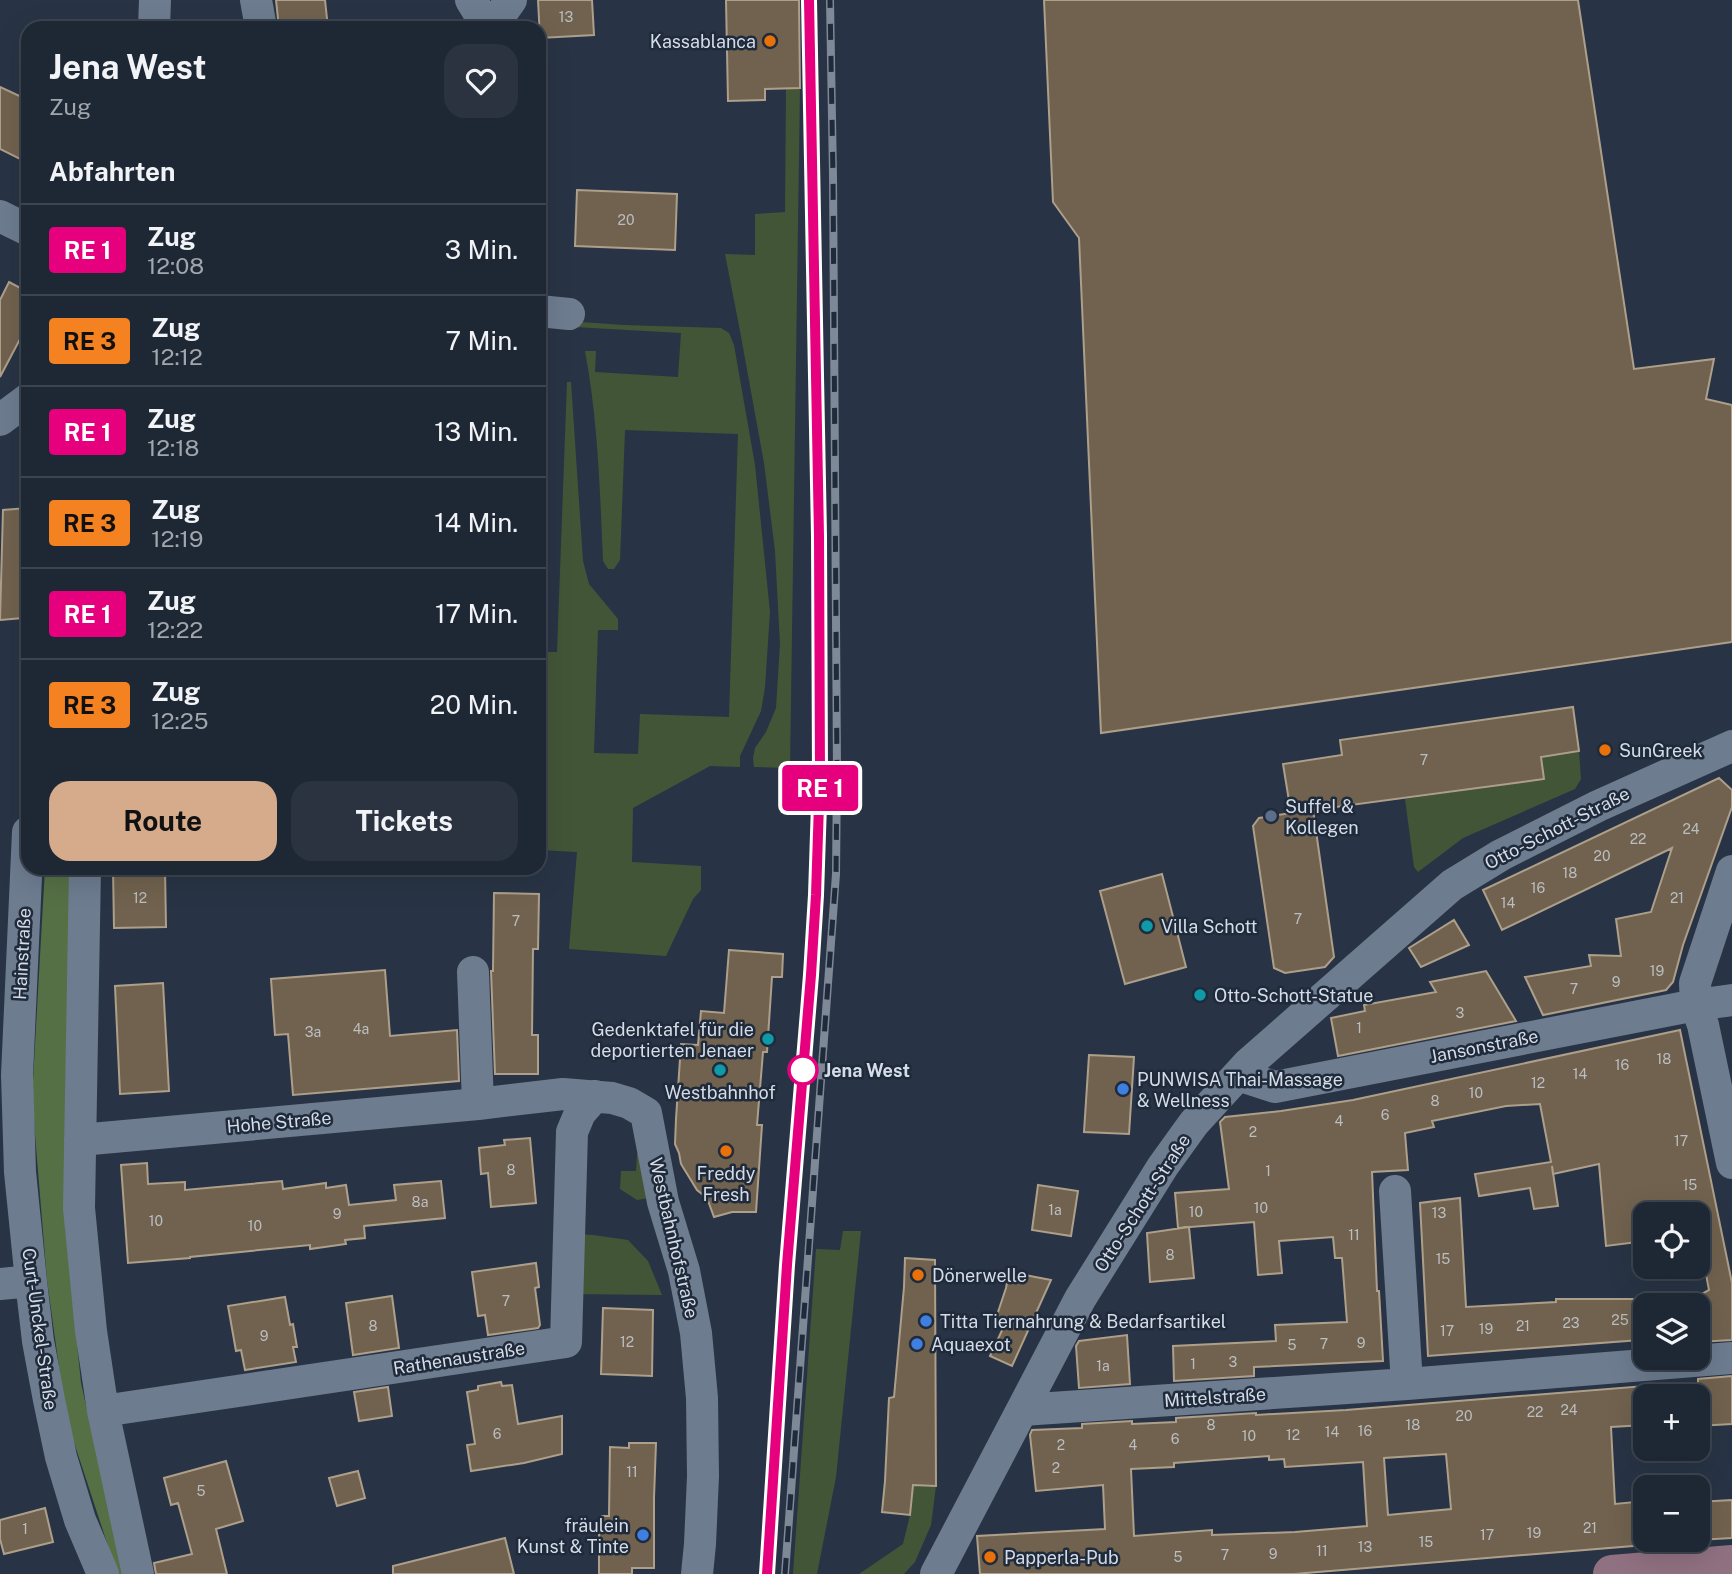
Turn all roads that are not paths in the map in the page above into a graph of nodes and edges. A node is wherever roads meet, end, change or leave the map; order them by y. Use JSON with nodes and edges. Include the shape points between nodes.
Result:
{"nodes":[{"id":1,"x":155,"y":0,"type":"edge"},
{"id":2,"x":256,"y":0,"type":"edge"},
{"id":3,"x":471,"y":0,"type":"edge"},
{"id":4,"x":512,"y":0,"type":"edge"},
{"id":5,"x":154,"y":21,"type":"edge"},
{"id":6,"x":260,"y":21,"type":"edge"},
{"id":7,"x":485,"y":21,"type":"edge"},
{"id":8,"x":496,"y":21,"type":"edge"},
{"id":9,"x":0,"y":216,"type":"edge"},
{"id":10,"x":21,"y":226,"type":"edge"},
{"id":11,"x":21,"y":404,"type":"edge"},
{"id":12,"x":0,"y":421,"type":"edge"},
{"id":13,"x":1732,"y":746,"type":"edge"},
{"id":14,"x":1732,"y":871,"type":"edge"},
{"id":15,"x":24,"y":875,"type":"edge"},
{"id":16,"x":85,"y":875,"type":"edge"},
{"id":17,"x":473,"y":972,"type":"dead end"},
{"id":18,"x":1732,"y":1000,"type":"edge"},
{"id":19,"x":1696,"y":1006,"type":"junction"},
{"id":20,"x":8,"y":1076,"type":"edge"},
{"id":21,"x":1238,"y":1076,"type":"junction"},
{"id":22,"x":594,"y":1096,"type":"junction"},
{"id":23,"x":478,"y":1104,"type":"junction"},
{"id":24,"x":646,"y":1113,"type":"joint"},
{"id":25,"x":80,"y":1140,"type":"junction"},
{"id":26,"x":1732,"y":1163,"type":"edge"},
{"id":27,"x":1395,"y":1191,"type":"dead end"},
{"id":28,"x":31,"y":1281,"type":"junction"},
{"id":29,"x":0,"y":1284,"type":"edge"},
{"id":30,"x":1732,"y":1358,"type":"edge"},
{"id":31,"x":1407,"y":1384,"type":"junction"},
{"id":32,"x":1022,"y":1410,"type":"junction"},
{"id":33,"x":103,"y":1411,"type":"junction"},
{"id":34,"x":1732,"y":1564,"type":"edge"},
{"id":35,"x":103,"y":1574,"type":"edge"},
{"id":36,"x":138,"y":1574,"type":"edge"},
{"id":37,"x":696,"y":1574,"type":"edge"},
{"id":38,"x":936,"y":1574,"type":"edge"},
{"id":39,"x":1612,"y":1574,"type":"edge"}],
"edges":[{"from":1,"to":5,"type":"street"},
{"from":2,"to":6,"type":"street"},
{"from":3,"to":7,"type":"street"},
{"from":4,"to":8,"type":"street"},
{"from":9,"to":10,"type":"street"},
{"from":11,"to":12,"type":"street"},
{"from":13,"to":21,"type":"street","name":"Otto-Schott-Straße","via":[[1588,811],[1452,885]]},
{"from":14,"to":19,"type":"street","via":[[1695,983]]},
{"from":15,"to":20,"type":"street","name":"Hainstraße"},
{"from":16,"to":25,"type":"street"},
{"from":17,"to":23,"type":"street"},
{"from":18,"to":19,"type":"street","name":"Jansonstraße"},
{"from":19,"to":21,"type":"street","name":"Jansonstraße","via":[[1275,1087]]},
{"from":19,"to":26,"type":"street"},
{"from":20,"to":28,"type":"street","name":"Curt-Unckel-Straße"},
{"from":21,"to":32,"type":"street","name":"Otto-Schott-Straße","via":[[1194,1123],[1163,1166],[1080,1299]]},
{"from":22,"to":23,"type":"street","name":"Hohe Straße","via":[[563,1094]]},
{"from":22,"to":24,"type":"street","name":"Hohe Straße","via":[[629,1103]]},
{"from":22,"to":33,"type":"street","name":"Rathenaustraße","via":[[572,1132],[566,1342]]},
{"from":23,"to":25,"type":"street","name":"Hohe Straße"},
{"from":24,"to":37,"type":"street","name":"Westbahnhofstraße","via":[[696,1333],[704,1476]]},
{"from":25,"to":33,"type":"street","via":[[79,1208]]},
{"from":27,"to":31,"type":"street"},
{"from":28,"to":29,"type":"street"},
{"from":28,"to":35,"type":"street","name":"Curt-Unckel-Straße","via":[[61,1457]]},
{"from":30,"to":31,"type":"street","name":"Mittelstraße"},
{"from":31,"to":32,"type":"street","name":"Mittelstraße"},
{"from":32,"to":38,"type":"street","name":"Otto-Schott-Straße"},
{"from":33,"to":36,"type":"street"},
{"from":34,"to":39,"type":"main road"}]}
